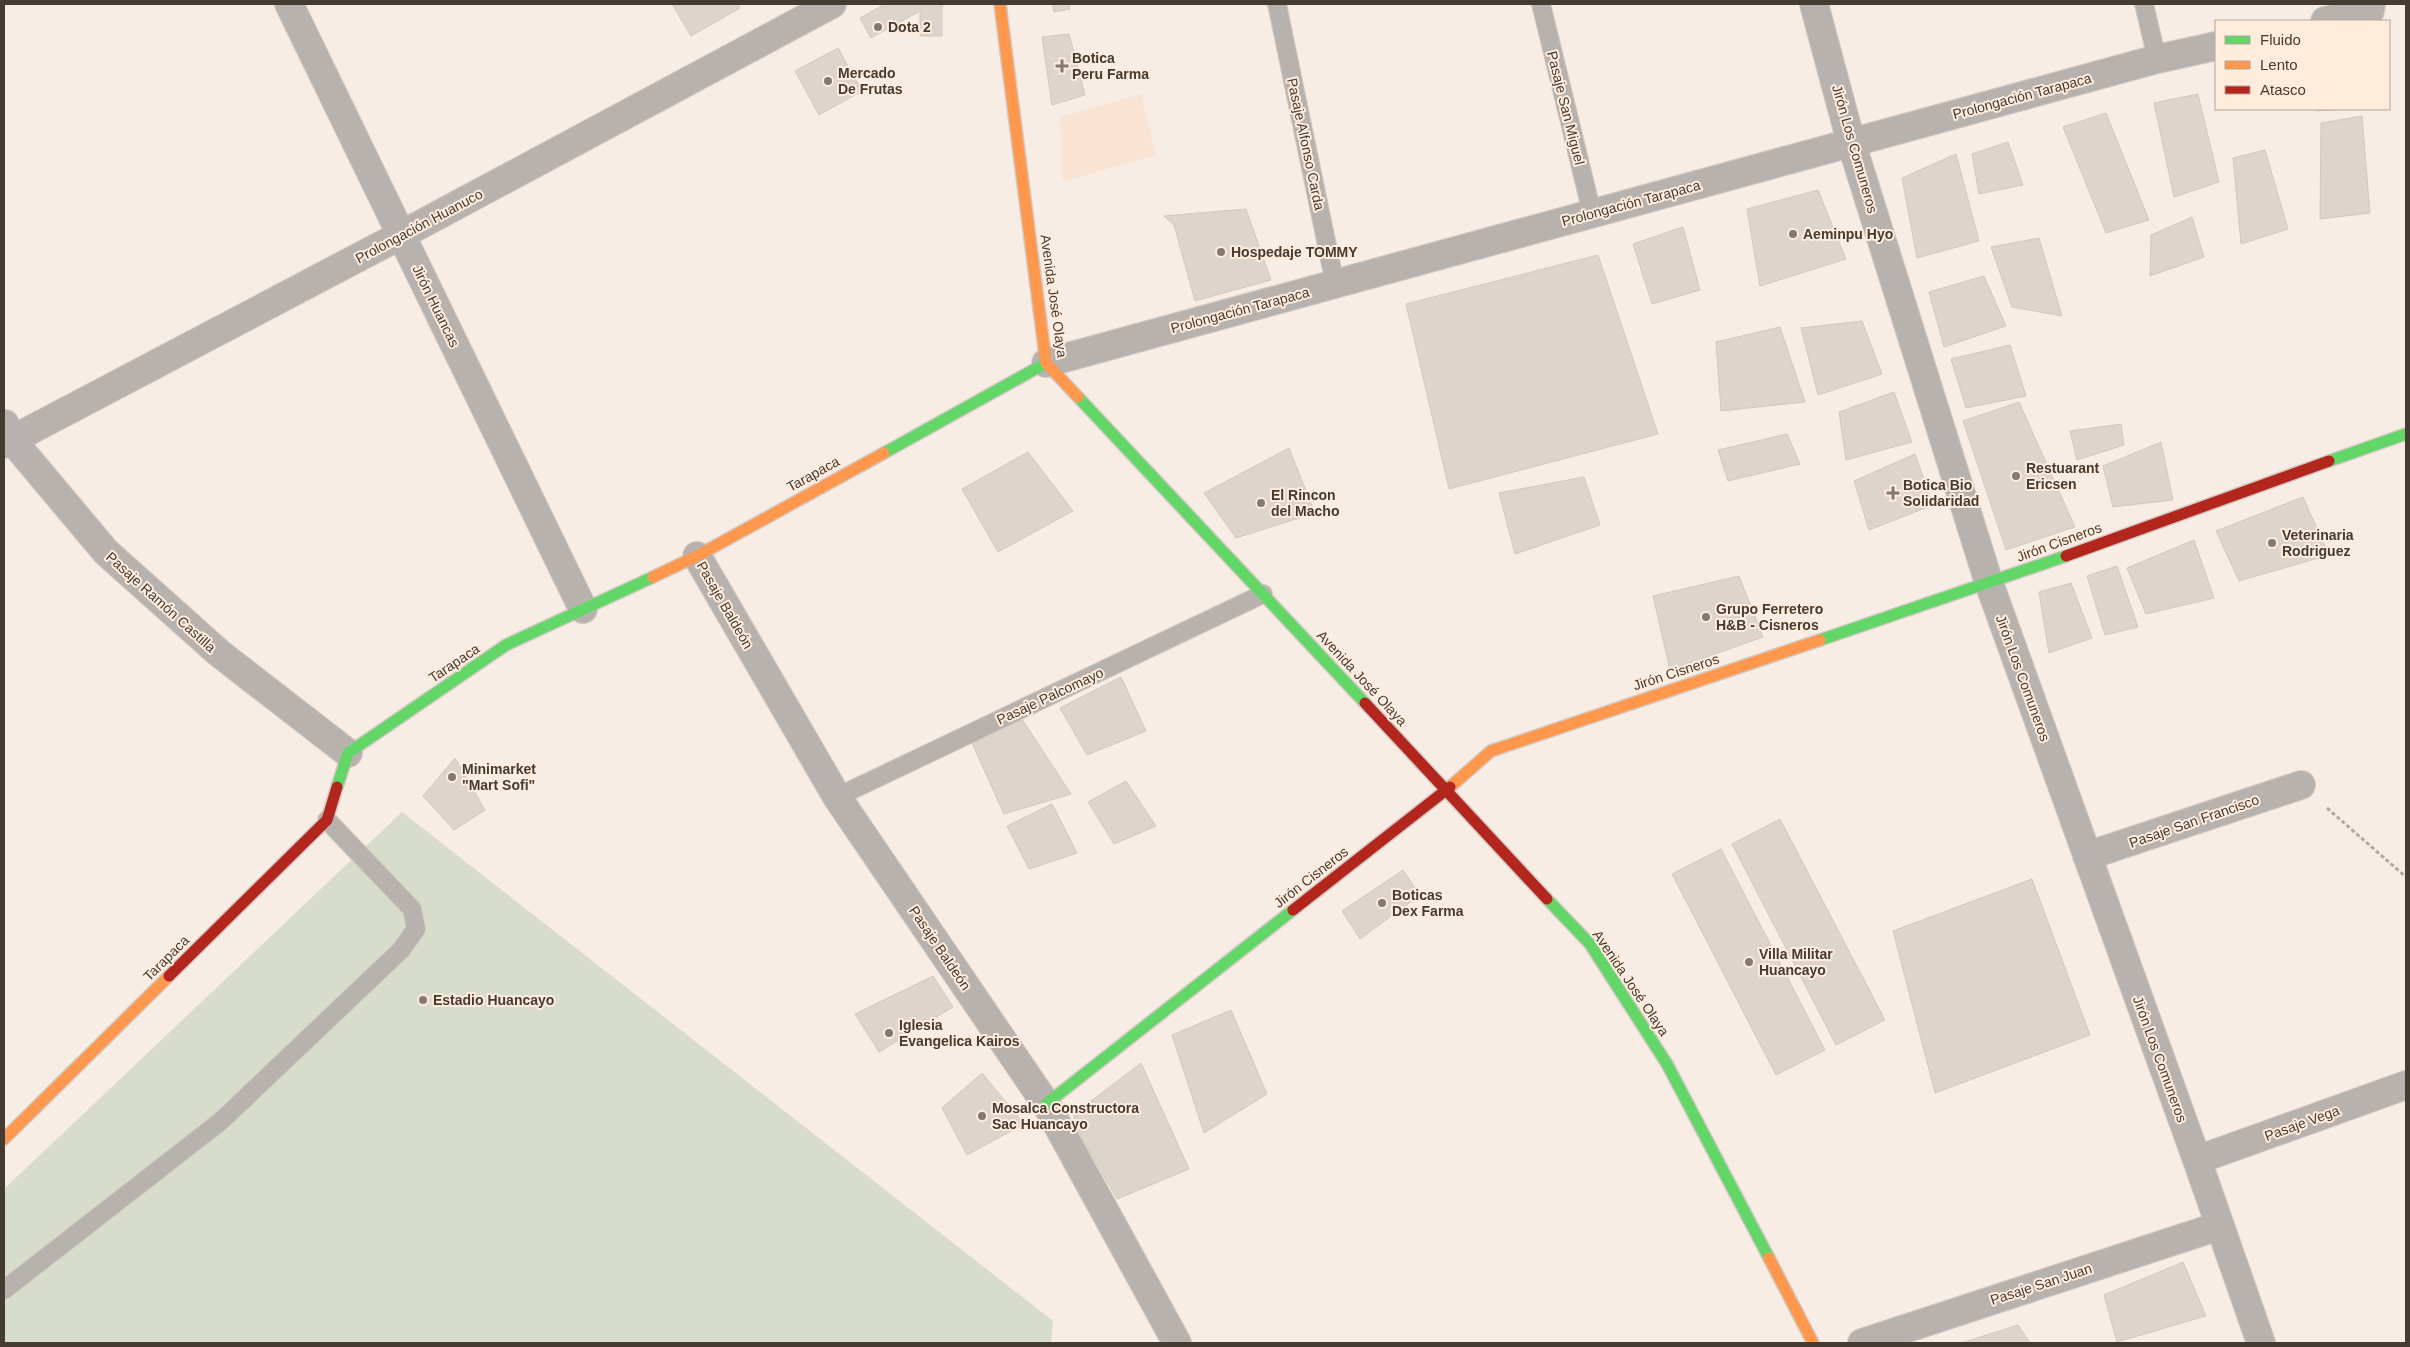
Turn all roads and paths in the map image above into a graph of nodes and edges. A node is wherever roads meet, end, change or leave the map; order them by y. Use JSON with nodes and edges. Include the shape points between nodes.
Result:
{"nodes":[{"id":1,"x":289,"y":4,"type":"edge"},
{"id":2,"x":832,"y":4,"type":"edge"},
{"id":3,"x":1000,"y":4,"type":"edge"},
{"id":4,"x":1277,"y":4,"type":"edge"},
{"id":5,"x":1541,"y":4,"type":"edge"},
{"id":6,"x":1814,"y":4,"type":"edge"},
{"id":7,"x":2144,"y":4,"type":"edge"},
{"id":8,"x":2371,"y":7,"type":"edge"},
{"id":9,"x":2328,"y":20,"type":"edge"},
{"id":10,"x":2215,"y":46,"type":"edge"},
{"id":11,"x":2157,"y":59,"type":"junction"},
{"id":12,"x":1851,"y":142,"type":"junction"},
{"id":13,"x":1592,"y":213,"type":"junction"},
{"id":14,"x":402,"y":235,"type":"junction"},
{"id":15,"x":1335,"y":284,"type":"junction"},
{"id":16,"x":1046,"y":363,"type":"junction"},
{"id":17,"x":2406,"y":434,"type":"edge"},
{"id":18,"x":6,"y":435,"type":"edge"},
{"id":19,"x":697,"y":556,"type":"junction"},
{"id":20,"x":1989,"y":583,"type":"junction"},
{"id":21,"x":1263,"y":594,"type":"junction"},
{"id":22,"x":583,"y":608,"type":"junction"},
{"id":23,"x":348,"y":753,"type":"junction"},
{"id":24,"x":2301,"y":785,"type":"joint"},
{"id":25,"x":1446,"y":791,"type":"junction"},
{"id":26,"x":837,"y":797,"type":"junction"},
{"id":27,"x":327,"y":820,"type":"junction"},
{"id":28,"x":2087,"y":856,"type":"junction"},
{"id":29,"x":2406,"y":876,"type":"edge"},
{"id":30,"x":2406,"y":1085,"type":"edge"},
{"id":31,"x":1046,"y":1104,"type":"junction"},
{"id":32,"x":4,"y":1139,"type":"edge"},
{"id":33,"x":2197,"y":1160,"type":"junction"},
{"id":34,"x":2220,"y":1226,"type":"junction"},
{"id":35,"x":4,"y":1290,"type":"edge"},
{"id":36,"x":1177,"y":1343,"type":"edge"},
{"id":37,"x":1813,"y":1343,"type":"edge"},
{"id":38,"x":1862,"y":1343,"type":"edge"},
{"id":39,"x":2261,"y":1343,"type":"edge"}],
"edges":[{"from":1,"to":14,"type":"street","name":"Jirón Huancas"},
{"from":2,"to":14,"type":"street","name":"Prolongación Huanuco"},
{"from":3,"to":16,"type":"street","name":"Avenida José Olaya"},
{"from":4,"to":15,"type":"lane","name":"Pasaje Alfonso Carda"},
{"from":5,"to":13,"type":"lane","name":"Pasaje San Miguel"},
{"from":6,"to":12,"type":"street","name":"Jirón Los Comuneros"},
{"from":7,"to":11,"type":"lane"},
{"from":8,"to":9,"type":"street"},
{"from":10,"to":11,"type":"street","name":"Prolongación Tarapaca"},
{"from":11,"to":12,"type":"street","name":"Prolongación Tarapaca"},
{"from":12,"to":13,"type":"street","name":"Prolongación Tarapaca"},
{"from":12,"to":20,"type":"street","name":"Jirón Los Comuneros"},
{"from":13,"to":15,"type":"street","name":"Prolongación Tarapaca"},
{"from":14,"to":18,"type":"street","name":"Prolongación Huanuco"},
{"from":14,"to":22,"type":"street","name":"Jirón Huancas"},
{"from":15,"to":16,"type":"street","name":"Prolongación Tarapaca"},
{"from":16,"to":19,"type":"street","name":"Tarapaca"},
{"from":16,"to":21,"type":"street","name":"Avenida José Olaya"},
{"from":17,"to":20,"type":"street","name":"Jirón Cisneros"},
{"from":18,"to":23,"type":"street","name":"Pasaje Ramón Castilla","via":[[106,552],[219,653]]},
{"from":19,"to":22,"type":"street","name":"Tarapaca"},
{"from":19,"to":26,"type":"street","name":"Pasaje Baldeón"},
{"from":20,"to":25,"type":"street","name":"Jirón Cisneros","via":[[1498,748]]},
{"from":20,"to":28,"type":"street","name":"Jirón Los Comuneros"},
{"from":21,"to":25,"type":"street","name":"Avenida José Olaya"},
{"from":21,"to":26,"type":"lane","name":"Pasaje Palcomayo"},
{"from":22,"to":23,"type":"street","name":"Tarapaca","via":[[506,645]]},
{"from":23,"to":27,"type":"street","name":"Tarapaca"},
{"from":24,"to":28,"type":"street","name":"Pasaje San Francisco"},
{"from":24,"to":29,"type":"path"},
{"from":25,"to":31,"type":"street","name":"Jirón Cisneros"},
{"from":25,"to":37,"type":"street","name":"Avenida José Olaya","via":[[1590,944],[1667,1064]]},
{"from":26,"to":31,"type":"street","name":"Pasaje Baldeón"},
{"from":27,"to":32,"type":"street","name":"Tarapaca"},
{"from":27,"to":35,"type":"lane","via":[[412,909],[416,930],[401,950],[222,1121]]},
{"from":28,"to":33,"type":"street","name":"Jirón Los Comuneros"},
{"from":30,"to":33,"type":"street","name":"Pasaje Vega"},
{"from":31,"to":36,"type":"street","name":"Pasaje Baldeón"},
{"from":33,"to":34,"type":"street","name":"Jirón Los Comuneros"},
{"from":34,"to":38,"type":"street","name":"Pasaje San Juan"},
{"from":34,"to":39,"type":"street","name":"Jirón Los Comuneros"}]}
